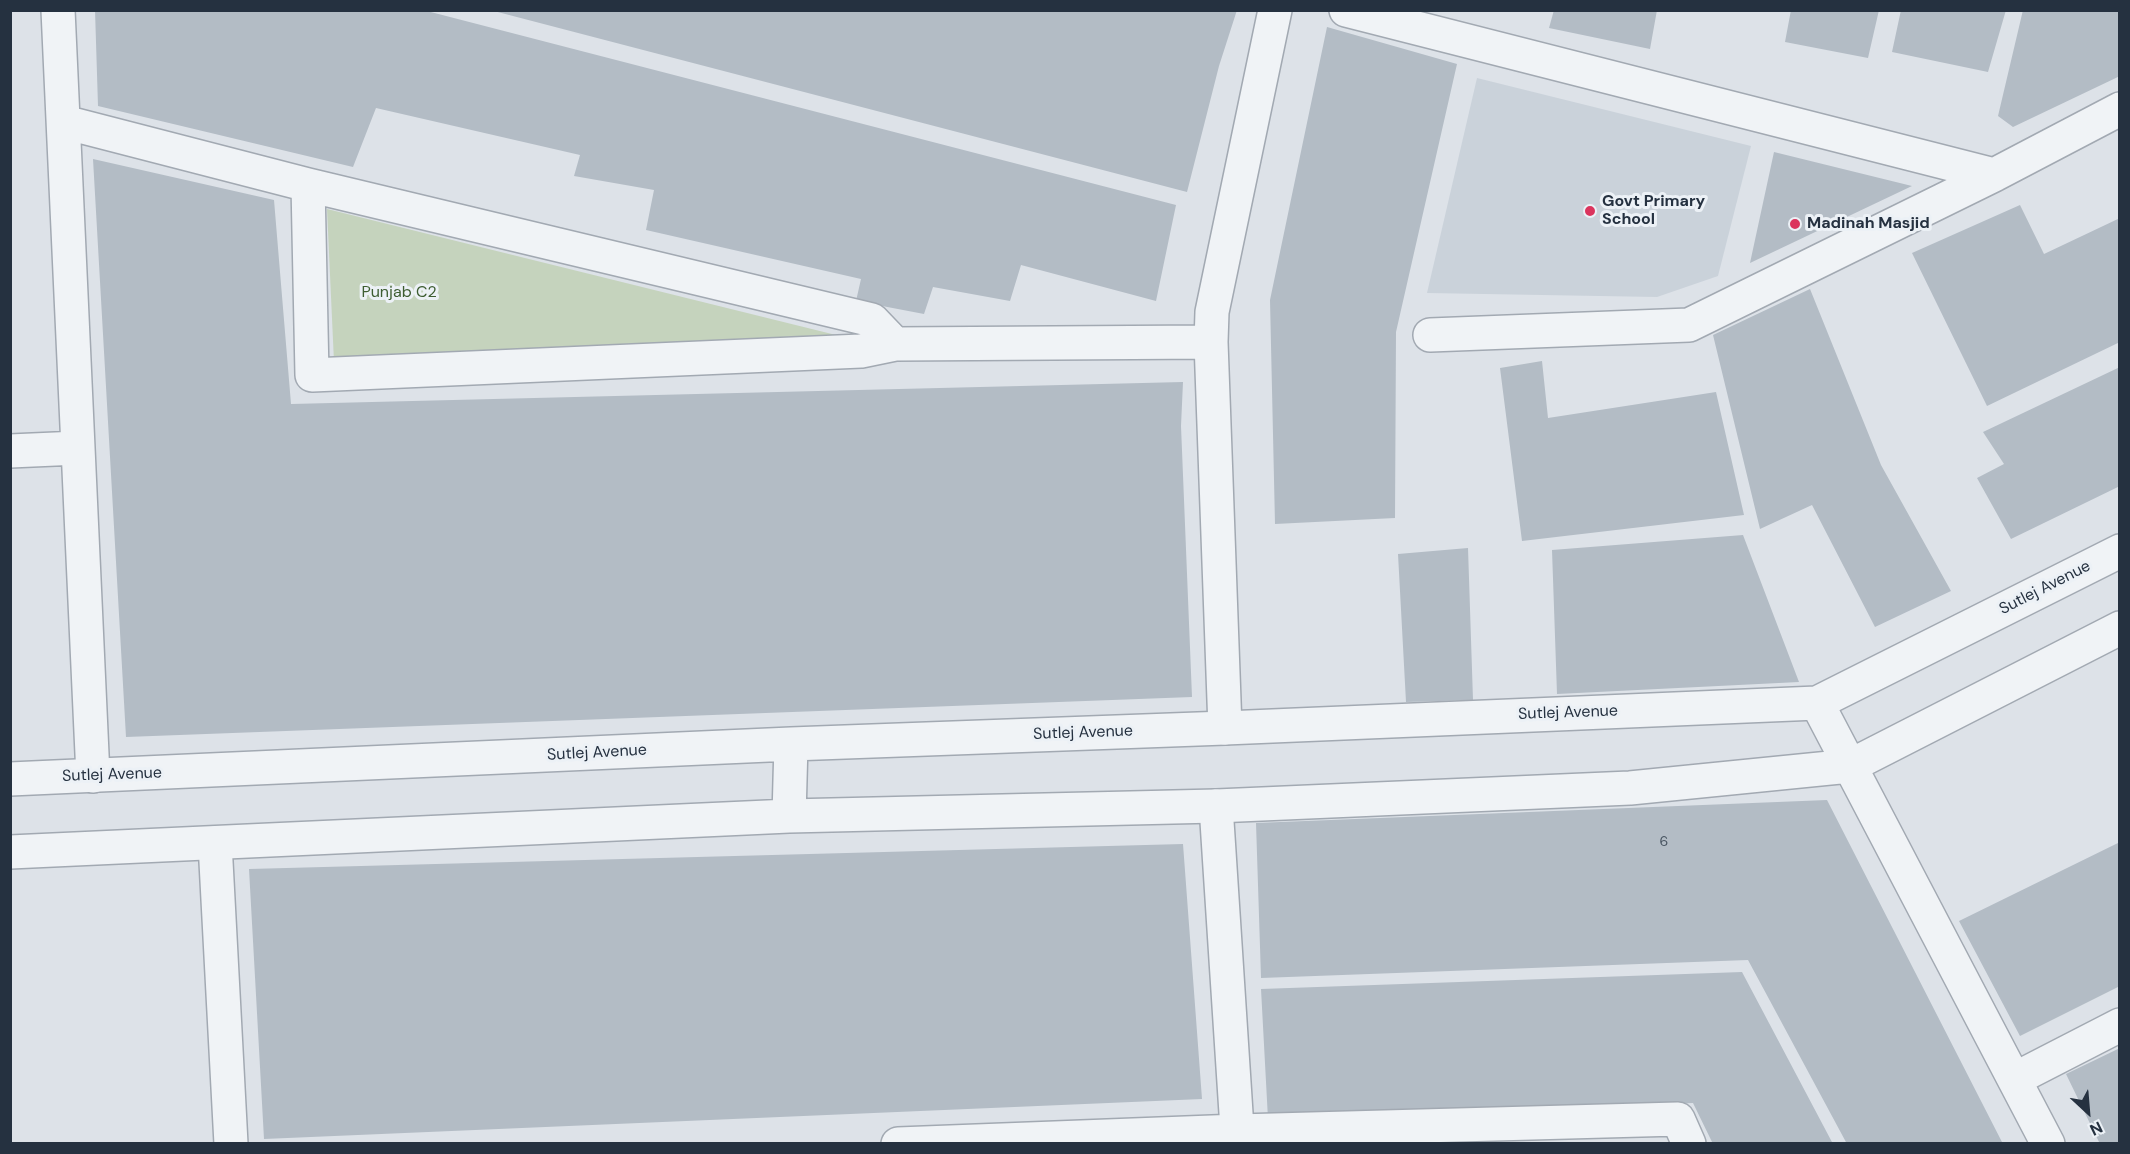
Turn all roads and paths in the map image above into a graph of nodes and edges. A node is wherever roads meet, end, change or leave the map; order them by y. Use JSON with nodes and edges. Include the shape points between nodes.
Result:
{"nodes":[{"id":1,"x":58,"y":10,"type":"edge"},
{"id":2,"x":1275,"y":10,"type":"edge"},
{"id":3,"x":1347,"y":10,"type":"edge"},
{"id":4,"x":2120,"y":110,"type":"edge"},
{"id":5,"x":64,"y":122,"type":"junction"},
{"id":6,"x":1994,"y":175,"type":"junction"},
{"id":7,"x":308,"y":185,"type":"junction"},
{"id":8,"x":1430,"y":335,"type":"dead end"},
{"id":9,"x":1211,"y":342,"type":"junction"},
{"id":10,"x":895,"y":344,"type":"junction"},
{"id":11,"x":78,"y":448,"type":"junction"},
{"id":12,"x":10,"y":451,"type":"edge"},
{"id":13,"x":2120,"y":551,"type":"edge"},
{"id":14,"x":2120,"y":628,"type":"edge"},
{"id":15,"x":1817,"y":703,"type":"junction"},
{"id":16,"x":1225,"y":728,"type":"junction"},
{"id":17,"x":791,"y":744,"type":"junction"},
{"id":18,"x":1850,"y":766,"type":"junction"},
{"id":19,"x":93,"y":776,"type":"junction"},
{"id":20,"x":10,"y":779,"type":"edge"},
{"id":21,"x":1216,"y":806,"type":"junction"},
{"id":22,"x":789,"y":816,"type":"junction"},
{"id":23,"x":216,"y":843,"type":"junction"},
{"id":24,"x":10,"y":852,"type":"edge"},
{"id":25,"x":2120,"y":1025,"type":"edge"},
{"id":26,"x":2015,"y":1079,"type":"junction"},
{"id":27,"x":1569,"y":1133,"type":"edge"},
{"id":28,"x":1238,"y":1137,"type":"edge"},
{"id":29,"x":231,"y":1143,"type":"edge"},
{"id":30,"x":898,"y":1143,"type":"edge"},
{"id":31,"x":1689,"y":1143,"type":"edge"},
{"id":32,"x":2048,"y":1143,"type":"edge"}],
"edges":[{"from":1,"to":5,"type":"street"},
{"from":2,"to":9,"type":"street","via":[[1212,312]]},
{"from":3,"to":6,"type":"street"},
{"from":4,"to":6,"type":"street"},
{"from":5,"to":7,"type":"street"},
{"from":5,"to":11,"type":"street"},
{"from":6,"to":8,"type":"street","via":[[1689,325]]},
{"from":7,"to":10,"type":"street","via":[[872,320]]},
{"from":7,"to":10,"type":"street","via":[[312,375],[861,351]]},
{"from":9,"to":10,"type":"street"},
{"from":9,"to":16,"type":"street"},
{"from":11,"to":12,"type":"street"},
{"from":11,"to":19,"type":"street"},
{"from":13,"to":15,"type":"street","name":"Sutlej Avenue"},
{"from":14,"to":18,"type":"street"},
{"from":15,"to":16,"type":"street","name":"Sutlej Avenue"},
{"from":15,"to":18,"type":"street"},
{"from":16,"to":17,"type":"street","name":"Sutlej Avenue"},
{"from":17,"to":19,"type":"street","name":"Sutlej Avenue"},
{"from":17,"to":22,"type":"street"},
{"from":18,"to":21,"type":"street","via":[[1630,789]]},
{"from":18,"to":26,"type":"street"},
{"from":19,"to":20,"type":"street","name":"Sutlej Avenue"},
{"from":21,"to":22,"type":"street"},
{"from":21,"to":28,"type":"street"},
{"from":22,"to":23,"type":"street"},
{"from":23,"to":24,"type":"street"},
{"from":23,"to":29,"type":"street"},
{"from":25,"to":26,"type":"street"},
{"from":26,"to":32,"type":"street"},
{"from":27,"to":28,"type":"street"},
{"from":27,"to":31,"type":"street","via":[[1678,1119]]},
{"from":28,"to":30,"type":"street"}]}
